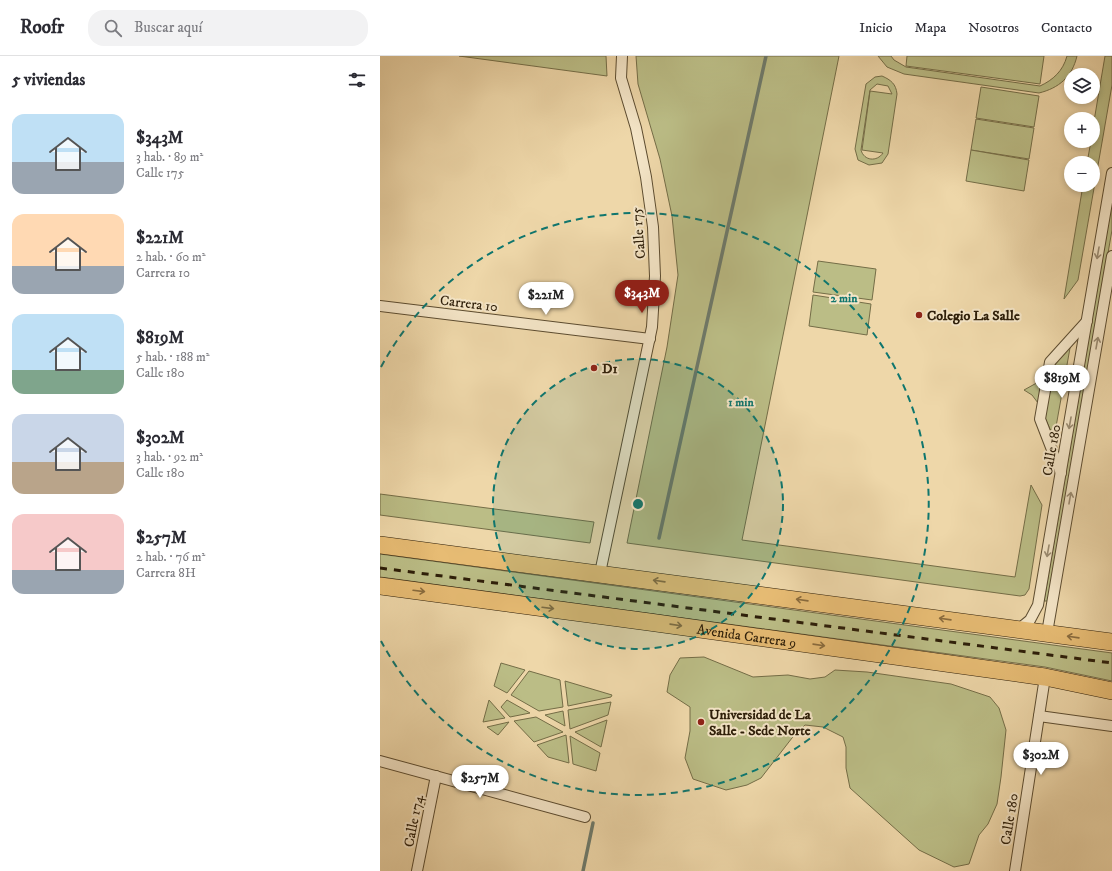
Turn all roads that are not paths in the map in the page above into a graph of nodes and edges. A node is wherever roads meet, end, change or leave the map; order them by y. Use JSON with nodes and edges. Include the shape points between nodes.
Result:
{"nodes":[{"id":1,"x":622,"y":56,"type":"edge"},
{"id":2,"x":1112,"y":173,"type":"edge"},
{"id":3,"x":1112,"y":256,"type":"edge"},
{"id":4,"x":1109,"y":288,"type":"edge"},
{"id":5,"x":380,"y":306,"type":"edge"},
{"id":6,"x":1087,"y":321,"type":"junction"},
{"id":7,"x":650,"y":339,"type":"junction"},
{"id":8,"x":1061,"y":474,"type":"junction"},
{"id":9,"x":380,"y":545,"type":"edge"},
{"id":10,"x":600,"y":573,"type":"junction"},
{"id":11,"x":380,"y":586,"type":"edge"},
{"id":12,"x":1019,"y":629,"type":"junction"},
{"id":13,"x":1047,"y":633,"type":"junction"},
{"id":14,"x":1112,"y":642,"type":"edge"},
{"id":15,"x":1045,"y":677,"type":"junction"},
{"id":16,"x":1112,"y":691,"type":"edge"},
{"id":17,"x":1039,"y":716,"type":"junction"},
{"id":18,"x":1112,"y":726,"type":"edge"},
{"id":19,"x":380,"y":761,"type":"edge"},
{"id":20,"x":436,"y":776,"type":"junction"},
{"id":21,"x":585,"y":817,"type":"dead end"},
{"id":22,"x":418,"y":871,"type":"edge"},
{"id":23,"x":1015,"y":871,"type":"edge"}],
"edges":[{"from":1,"to":7,"type":"street","name":"Calle 175","via":[[621,78],[636,128],[653,227],[655,276]]},
{"from":2,"to":6,"type":"street","name":"Calle 180","one_way":true},
{"from":3,"to":4,"type":"street","name":"Calle 180"},
{"from":13,"to":4,"type":"street","name":"Calle 180","one_way":true},
{"from":5,"to":7,"type":"street","name":"Carrera 10"},
{"from":6,"to":8,"type":"street","name":"Calle 180","one_way":true},
{"from":6,"to":8,"type":"street","via":[[1050,362],[1041,412],[1040,419]]},
{"from":7,"to":10,"type":"street","name":"Calle 175"},
{"from":8,"to":12,"type":"street","name":"Calle 180","one_way":true,"via":[[1038,604],[1030,620]]},
{"from":9,"to":10,"type":"main road"},
{"from":12,"to":10,"type":"main road","one_way":true},
{"from":11,"to":15,"type":"main road","name":"Avenida Carrera 9","one_way":true},
{"from":12,"to":13,"type":"main road"},
{"from":14,"to":13,"type":"main road","one_way":true},
{"from":15,"to":16,"type":"main road","name":"Avenida Carrera 9"},
{"from":15,"to":17,"type":"street","name":"Calle 180"},
{"from":17,"to":18,"type":"street"},
{"from":17,"to":23,"type":"street","name":"Calle 180"},
{"from":19,"to":20,"type":"street"},
{"from":20,"to":21,"type":"street"},
{"from":20,"to":22,"type":"street","name":"Calle 174"}]}
